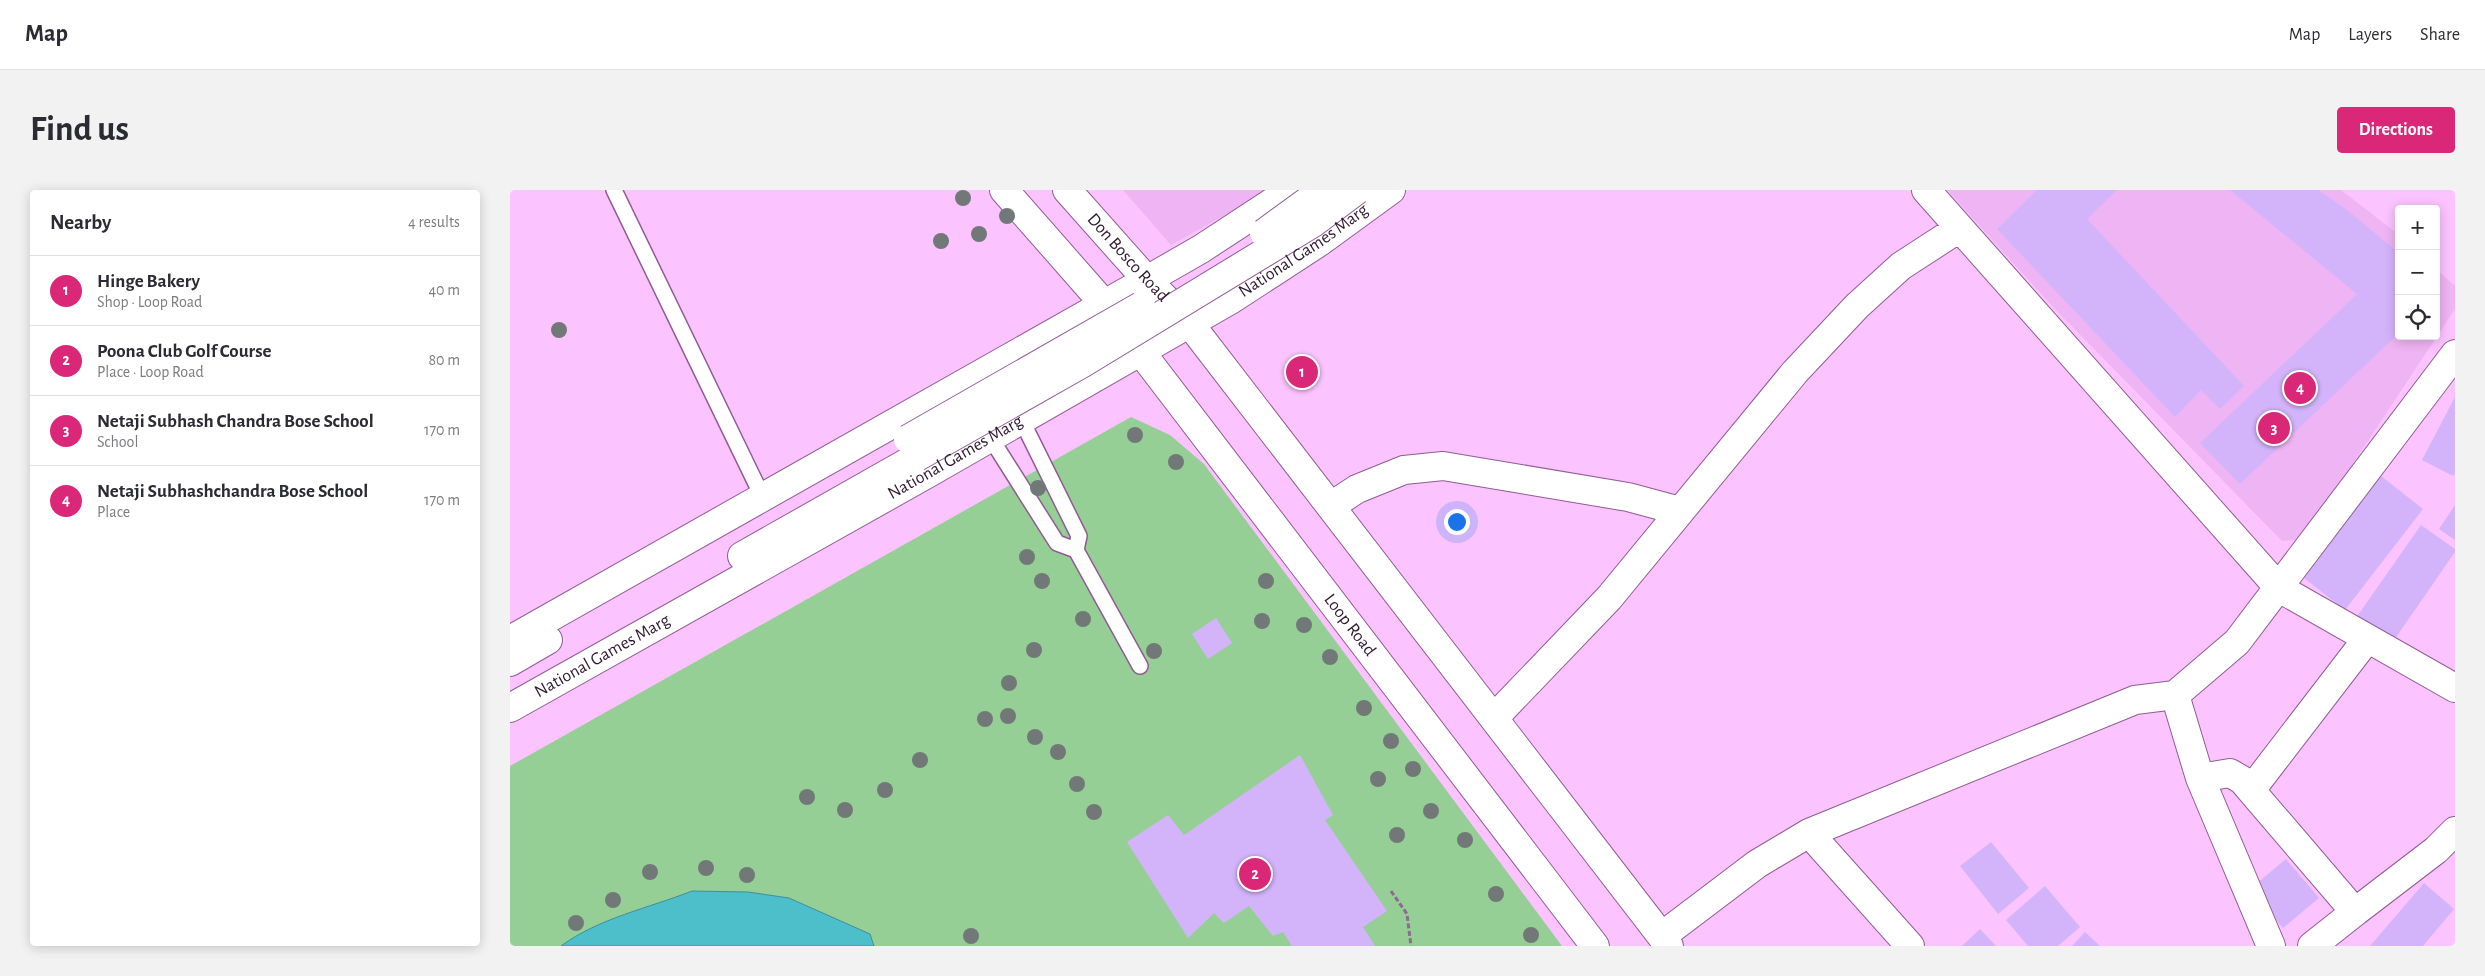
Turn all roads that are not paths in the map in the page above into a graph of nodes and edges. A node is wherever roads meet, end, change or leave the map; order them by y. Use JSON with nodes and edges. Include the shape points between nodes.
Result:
{"nodes":[{"id":1,"x":614,"y":190,"type":"edge"},
{"id":2,"x":1004,"y":190,"type":"edge"},
{"id":3,"x":1067,"y":190,"type":"edge"},
{"id":4,"x":1323,"y":190,"type":"edge"},
{"id":5,"x":1357,"y":190,"type":"edge"},
{"id":6,"x":1390,"y":190,"type":"edge"},
{"id":7,"x":1926,"y":190,"type":"edge"},
{"id":8,"x":1287,"y":192,"type":"edge"},
{"id":9,"x":1958,"y":229,"type":"junction"},
{"id":10,"x":1321,"y":241,"type":"junction"},
{"id":11,"x":1147,"y":280,"type":"junction"},
{"id":12,"x":1105,"y":305,"type":"junction"},
{"id":13,"x":1190,"y":324,"type":"junction"},
{"id":14,"x":1140,"y":352,"type":"junction"},
{"id":15,"x":2455,"y":354,"type":"edge"},
{"id":16,"x":1021,"y":419,"type":"junction"},
{"id":17,"x":990,"y":437,"type":"junction"},
{"id":18,"x":912,"y":448,"type":"junction"},
{"id":19,"x":763,"y":498,"type":"junction"},
{"id":20,"x":1331,"y":506,"type":"junction"},
{"id":21,"x":1680,"y":511,"type":"junction"},
{"id":22,"x":1076,"y":550,"type":"junction"},
{"id":23,"x":2278,"y":588,"type":"junction"},
{"id":24,"x":513,"y":632,"type":"edge"},
{"id":25,"x":2368,"y":639,"type":"junction"},
{"id":26,"x":510,"y":662,"type":"edge"},
{"id":27,"x":1140,"y":666,"type":"dead end"},
{"id":28,"x":510,"y":687,"type":"edge"},
{"id":29,"x":2455,"y":688,"type":"edge"},
{"id":30,"x":2175,"y":695,"type":"junction"},
{"id":31,"x":510,"y":708,"type":"edge"},
{"id":32,"x":1494,"y":718,"type":"junction"},
{"id":33,"x":2200,"y":778,"type":"junction"},
{"id":34,"x":2251,"y":790,"type":"junction"},
{"id":35,"x":2455,"y":831,"type":"edge"},
{"id":36,"x":1809,"y":833,"type":"junction"},
{"id":37,"x":2355,"y":912,"type":"junction"},
{"id":38,"x":1665,"y":941,"type":"edge"},
{"id":39,"x":1595,"y":946,"type":"edge"},
{"id":40,"x":1910,"y":946,"type":"edge"},
{"id":41,"x":2270,"y":946,"type":"edge"},
{"id":42,"x":2312,"y":946,"type":"edge"}],
"edges":[{"from":1,"to":19,"type":"lane"},
{"from":2,"to":12,"type":"main road"},
{"from":3,"to":11,"type":"main road","name":"Don Bosco Road"},
{"from":4,"to":18,"type":"main road","bridge":true,"via":[[1280,222],[1202,271]]},
{"from":5,"to":18,"type":"main road","bridge":true,"via":[[1313,223],[1083,363]]},
{"from":6,"to":10,"type":"main road","name":"National Games Marg"},
{"from":7,"to":9,"type":"main road"},
{"from":8,"to":10,"type":"main road"},
{"from":8,"to":11,"type":"main road"},
{"from":9,"to":21,"type":"main road","via":[[1901,266],[1857,306],[1795,372]]},
{"from":9,"to":23,"type":"main road"},
{"from":10,"to":13,"type":"main road","name":"National Games Marg"},
{"from":11,"to":12,"type":"main road"},
{"from":11,"to":13,"type":"main road","name":"Don Bosco Road"},
{"from":12,"to":14,"type":"main road","name":"Loop Road"},
{"from":12,"to":19,"type":"main road"},
{"from":13,"to":14,"type":"main road","name":"National Games Marg"},
{"from":13,"to":20,"type":"main road"},
{"from":14,"to":16,"type":"main road","name":"National Games Marg"},
{"from":14,"to":39,"type":"main road","name":"Loop Road"},
{"from":15,"to":23,"type":"main road"},
{"from":16,"to":17,"type":"main road","name":"National Games Marg"},
{"from":16,"to":22,"type":"lane","via":[[1079,536]]},
{"from":17,"to":22,"type":"lane","via":[[1057,543]]},
{"from":17,"to":31,"type":"main road","name":"National Games Marg"},
{"from":18,"to":26,"type":"main road"},
{"from":18,"to":28,"type":"main road"},
{"from":19,"to":24,"type":"main road"},
{"from":20,"to":21,"type":"main road","via":[[1357,489],[1404,470],[1443,466],[1628,497]]},
{"from":20,"to":32,"type":"main road"},
{"from":21,"to":32,"type":"main road","via":[[1609,598]]},
{"from":22,"to":27,"type":"lane"},
{"from":23,"to":25,"type":"main road"},
{"from":23,"to":30,"type":"main road","via":[[2238,642]]},
{"from":25,"to":29,"type":"main road"},
{"from":25,"to":34,"type":"main road"},
{"from":30,"to":33,"type":"main road"},
{"from":30,"to":36,"type":"main road","via":[[2135,700]]},
{"from":32,"to":38,"type":"main road"},
{"from":33,"to":34,"type":"main road","via":[[2230,773]]},
{"from":33,"to":41,"type":"main road"},
{"from":34,"to":37,"type":"main road"},
{"from":35,"to":37,"type":"main road","via":[[2436,850]]},
{"from":36,"to":38,"type":"main road","via":[[1757,864]]},
{"from":36,"to":40,"type":"main road"},
{"from":37,"to":42,"type":"main road"}]}
